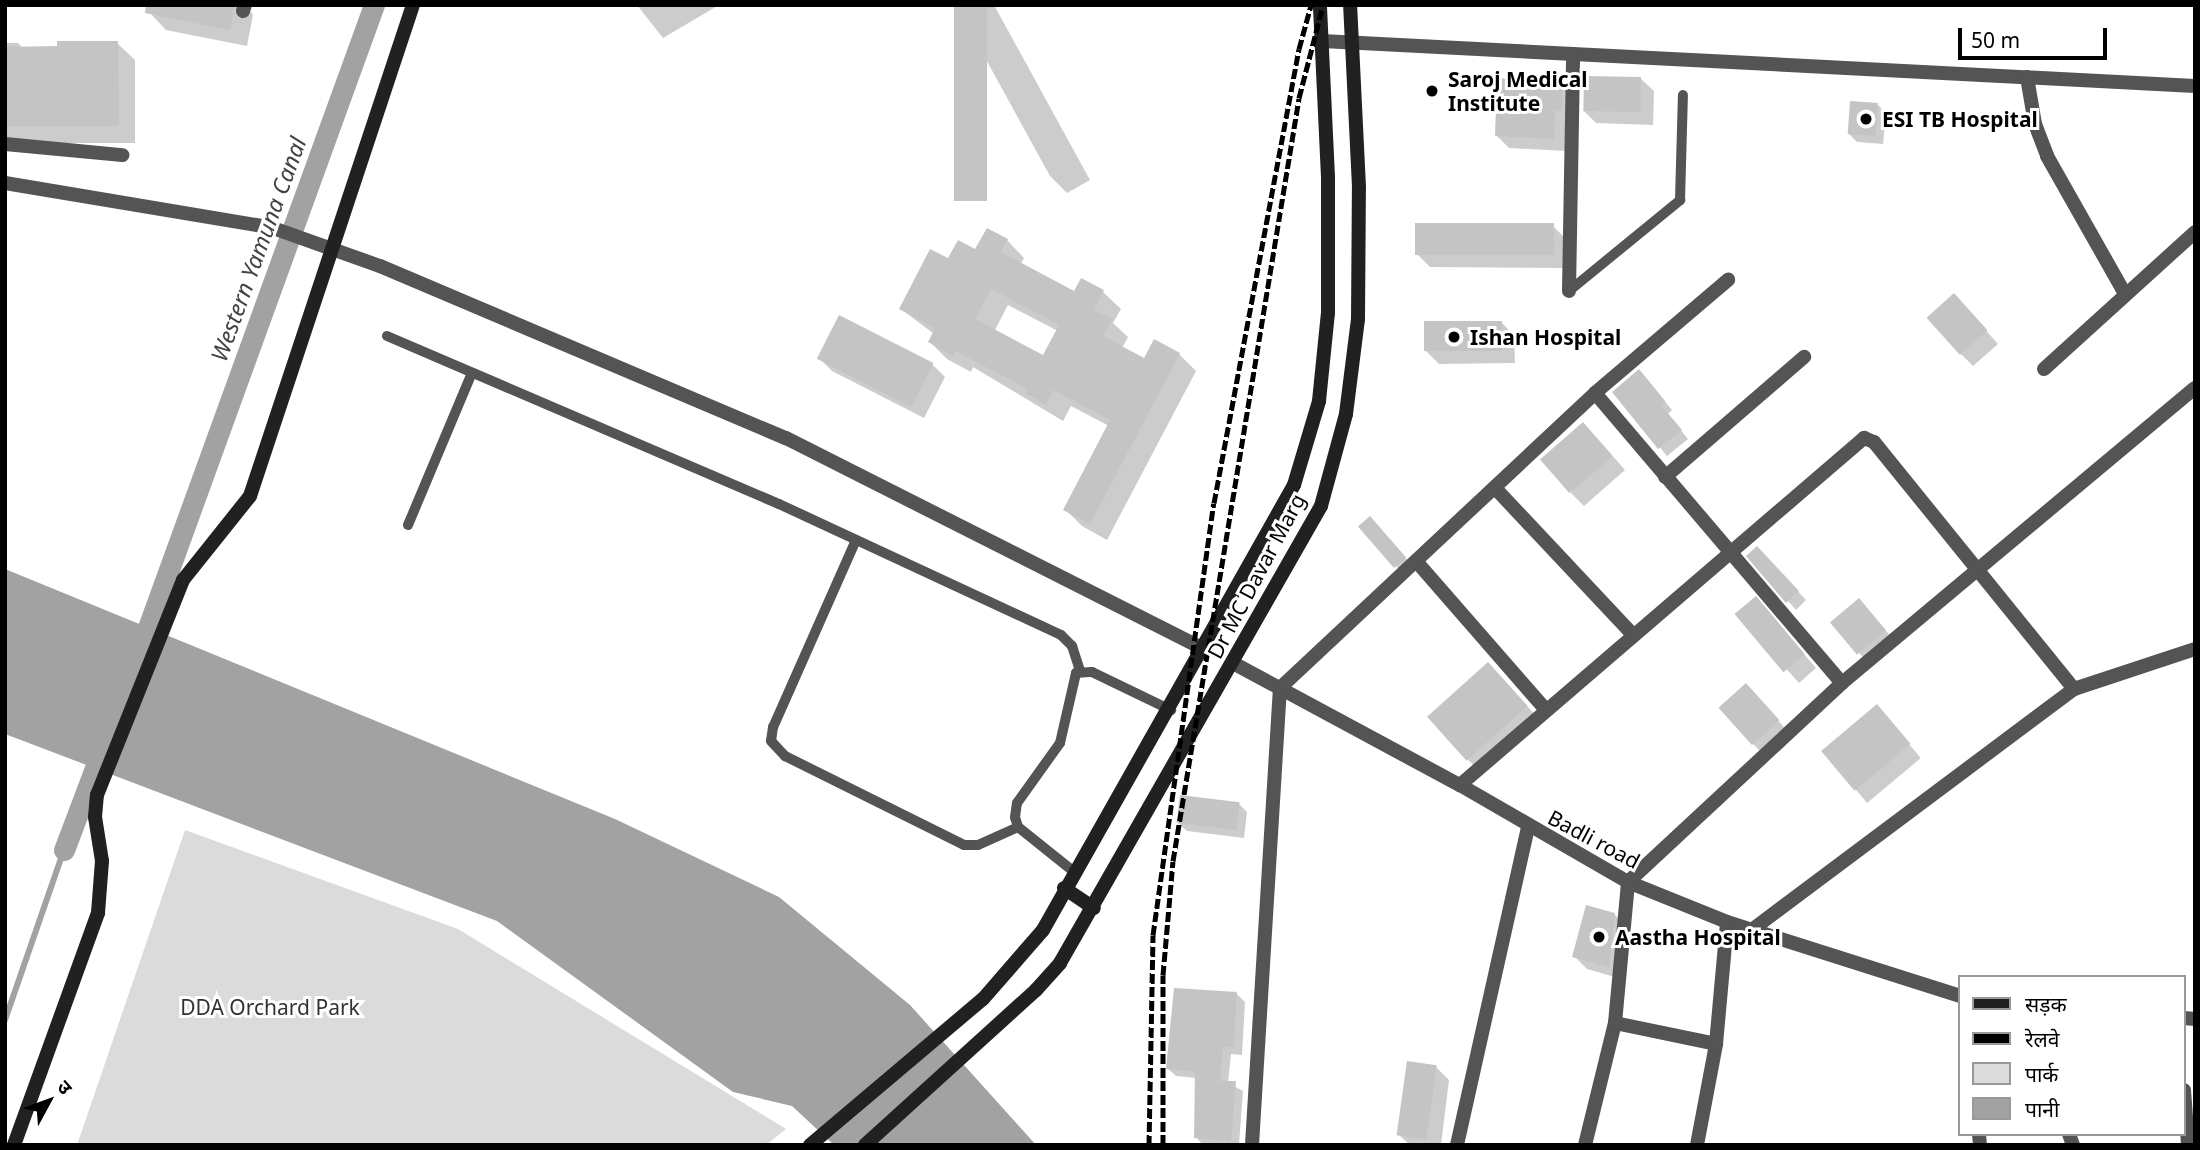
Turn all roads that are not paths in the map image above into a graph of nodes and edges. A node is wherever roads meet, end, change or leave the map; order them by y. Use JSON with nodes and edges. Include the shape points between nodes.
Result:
{"nodes":[{"id":1,"x":413,"y":5,"type":"edge"},
{"id":2,"x":1320,"y":5,"type":"edge"},
{"id":3,"x":1350,"y":5,"type":"edge"},
{"id":4,"x":1322,"y":41,"type":"junction"},
{"id":5,"x":1352,"y":43,"type":"junction"},
{"id":6,"x":1573,"y":54,"type":"junction"},
{"id":7,"x":2027,"y":77,"type":"junction"},
{"id":8,"x":2195,"y":86,"type":"edge"},
{"id":9,"x":1683,"y":95,"type":"dead end"},
{"id":10,"x":5,"y":144,"type":"edge"},
{"id":11,"x":122,"y":155,"type":"dead end"},
{"id":12,"x":5,"y":183,"type":"edge"},
{"id":13,"x":2195,"y":232,"type":"edge"},
{"id":14,"x":331,"y":248,"type":"junction"},
{"id":15,"x":1728,"y":280,"type":"dead end"},
{"id":16,"x":1569,"y":290,"type":"joint"},
{"id":17,"x":2125,"y":294,"type":"junction"},
{"id":18,"x":387,"y":336,"type":"dead end"},
{"id":19,"x":1804,"y":358,"type":"dead end"},
{"id":20,"x":2044,"y":369,"type":"dead end"},
{"id":21,"x":472,"y":373,"type":"junction"},
{"id":22,"x":2195,"y":388,"type":"edge"},
{"id":23,"x":1595,"y":393,"type":"junction"},
{"id":24,"x":1665,"y":477,"type":"junction"},
{"id":25,"x":1496,"y":489,"type":"junction"},
{"id":26,"x":408,"y":525,"type":"dead end"},
{"id":27,"x":856,"y":540,"type":"junction"},
{"id":28,"x":1727,"y":552,"type":"junction"},
{"id":29,"x":1416,"y":561,"type":"junction"},
{"id":30,"x":1977,"y":570,"type":"junction"},
{"id":31,"x":1632,"y":634,"type":"junction"},
{"id":32,"x":1204,"y":649,"type":"junction"},
{"id":33,"x":2195,"y":649,"type":"edge"},
{"id":34,"x":1233,"y":663,"type":"junction"},
{"id":35,"x":1080,"y":671,"type":"junction"},
{"id":36,"x":1842,"y":683,"type":"junction"},
{"id":37,"x":1280,"y":688,"type":"junction"},
{"id":38,"x":2074,"y":689,"type":"junction"},
{"id":39,"x":1545,"y":709,"type":"junction"},
{"id":40,"x":1171,"y":710,"type":"junction"},
{"id":41,"x":1460,"y":785,"type":"junction"},
{"id":42,"x":1018,"y":827,"type":"junction"},
{"id":43,"x":1528,"y":827,"type":"junction"},
{"id":44,"x":1073,"y":871,"type":"junction"},
{"id":45,"x":1628,"y":881,"type":"junction"},
{"id":46,"x":1064,"y":888,"type":"junction"},
{"id":47,"x":1094,"y":908,"type":"junction"},
{"id":48,"x":1727,"y":922,"type":"junction"},
{"id":49,"x":1753,"y":929,"type":"junction"},
{"id":50,"x":1958,"y":996,"type":"edge"},
{"id":51,"x":1615,"y":1023,"type":"junction"},
{"id":52,"x":1716,"y":1044,"type":"junction"},
{"id":53,"x":2186,"y":1118,"type":"edge"},
{"id":54,"x":15,"y":1145,"type":"edge"},
{"id":55,"x":810,"y":1145,"type":"edge"},
{"id":56,"x":865,"y":1145,"type":"edge"},
{"id":57,"x":1252,"y":1145,"type":"edge"},
{"id":58,"x":1457,"y":1145,"type":"edge"},
{"id":59,"x":1585,"y":1145,"type":"edge"},
{"id":60,"x":1697,"y":1145,"type":"edge"},
{"id":61,"x":2188,"y":1145,"type":"edge"}],
"edges":[{"from":1,"to":14,"type":"street"},
{"from":2,"to":4,"type":"street"},
{"from":3,"to":5,"type":"street","name":"Dr MC Davar Marg"},
{"from":4,"to":5,"type":"street"},
{"from":4,"to":32,"type":"street","via":[[1328,299],[1319,401],[1294,485]]},
{"from":5,"to":6,"type":"street"},
{"from":5,"to":34,"type":"street","name":"Dr MC Davar Marg","via":[[1359,319],[1346,414],[1321,506]]},
{"from":6,"to":7,"type":"street"},
{"from":6,"to":16,"type":"street"},
{"from":7,"to":8,"type":"street"},
{"from":7,"to":17,"type":"street","via":[[2035,124],[2047,156]]},
{"from":9,"to":16,"type":"lane","via":[[1680,200]]},
{"from":10,"to":11,"type":"street"},
{"from":12,"to":14,"type":"street","via":[[273,228]]},
{"from":13,"to":17,"type":"street"},
{"from":14,"to":32,"type":"street","via":[[786,439]]},
{"from":14,"to":54,"type":"street","via":[[258,475],[240,512],[183,580],[97,795],[95,817],[102,861],[98,913]]},
{"from":15,"to":23,"type":"street"},
{"from":17,"to":20,"type":"street"},
{"from":18,"to":21,"type":"lane"},
{"from":19,"to":24,"type":"street"},
{"from":21,"to":26,"type":"lane"},
{"from":21,"to":27,"type":"lane"},
{"from":22,"to":30,"type":"street"},
{"from":23,"to":24,"type":"street"},
{"from":23,"to":25,"type":"street"},
{"from":24,"to":28,"type":"street"},
{"from":25,"to":29,"type":"street"},
{"from":25,"to":31,"type":"street"},
{"from":27,"to":35,"type":"lane","via":[[1061,635],[1072,646]]},
{"from":27,"to":42,"type":"lane","via":[[773,727],[771,741],[785,756],[964,845],[978,845]]},
{"from":28,"to":30,"type":"street","via":[[1864,438],[1874,442]]},
{"from":28,"to":31,"type":"street"},
{"from":28,"to":36,"type":"street"},
{"from":29,"to":37,"type":"street"},
{"from":29,"to":39,"type":"street"},
{"from":30,"to":36,"type":"street"},
{"from":30,"to":38,"type":"street"},
{"from":31,"to":39,"type":"street"},
{"from":32,"to":40,"type":"street"},
{"from":33,"to":38,"type":"street"},
{"from":34,"to":37,"type":"street","name":"Badli road"},
{"from":34,"to":47,"type":"street","name":"Dr MC Davar Marg"},
{"from":35,"to":40,"type":"lane","via":[[1092,672]]},
{"from":35,"to":42,"type":"lane","via":[[1072,683],[1060,743],[1015,808]]},
{"from":36,"to":45,"type":"street"},
{"from":37,"to":41,"type":"street","name":"Badli road"},
{"from":37,"to":57,"type":"street"},
{"from":38,"to":49,"type":"street"},
{"from":39,"to":41,"type":"street"},
{"from":40,"to":44,"type":"street"},
{"from":41,"to":43,"type":"street","name":"Badli road"},
{"from":42,"to":44,"type":"lane"},
{"from":43,"to":45,"type":"street","name":"Badli road"},
{"from":43,"to":58,"type":"street"},
{"from":44,"to":46,"type":"street"},
{"from":45,"to":48,"type":"street","name":"Badli road"},
{"from":45,"to":51,"type":"street"},
{"from":46,"to":47,"type":"street"},
{"from":46,"to":55,"type":"street","via":[[1043,930],[983,999]]},
{"from":47,"to":56,"type":"street","name":"Dr MC Davar Marg","via":[[1060,963]]},
{"from":48,"to":49,"type":"street","name":"Badli road"},
{"from":48,"to":52,"type":"street"},
{"from":49,"to":50,"type":"street","name":"Badli road"},
{"from":51,"to":52,"type":"street"},
{"from":51,"to":59,"type":"street"},
{"from":52,"to":60,"type":"street"},
{"from":53,"to":61,"type":"street"}]}
